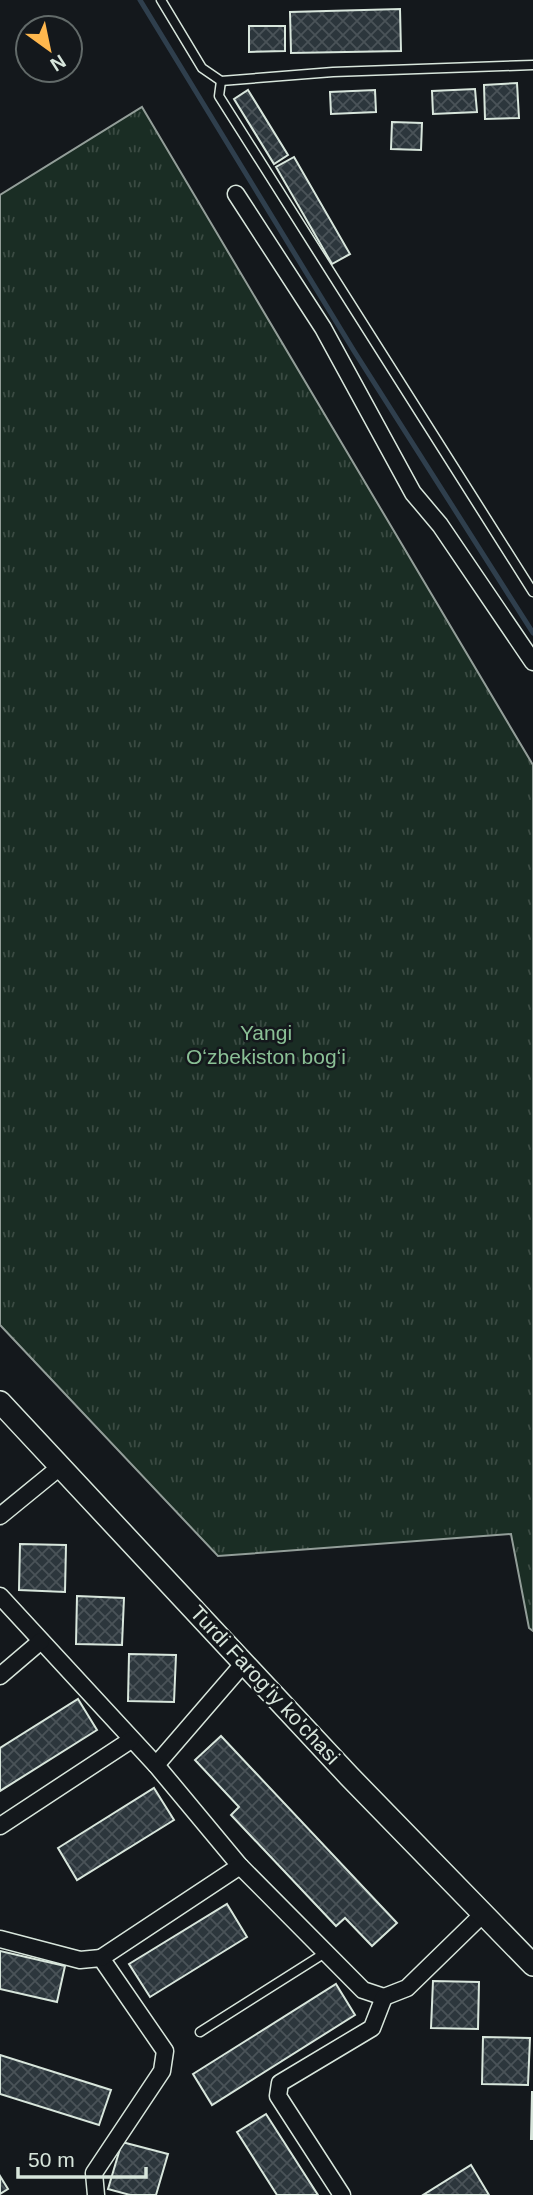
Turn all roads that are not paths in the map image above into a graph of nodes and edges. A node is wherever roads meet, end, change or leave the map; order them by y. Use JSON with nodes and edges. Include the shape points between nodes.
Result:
{"nodes":[{"id":1,"x":161,"y":0,"type":"edge"},
{"id":2,"x":533,"y":65,"type":"edge"},
{"id":3,"x":221,"y":81,"type":"junction"},
{"id":4,"x":236,"y":194,"type":"dead end"},
{"id":5,"x":533,"y":592,"type":"edge"},
{"id":6,"x":531,"y":654,"type":"edge"},
{"id":7,"x":0,"y":1402,"type":"edge"},
{"id":8,"x":60,"y":1467,"type":"junction"},
{"id":9,"x":0,"y":1516,"type":"edge"},
{"id":10,"x":0,"y":1596,"type":"edge"},
{"id":11,"x":41,"y":1642,"type":"junction"},
{"id":12,"x":244,"y":1663,"type":"junction"},
{"id":13,"x":0,"y":1676,"type":"edge"},
{"id":14,"x":131,"y":1740,"type":"junction"},
{"id":15,"x":156,"y":1765,"type":"junction"},
{"id":16,"x":0,"y":1826,"type":"edge"},
{"id":17,"x":240,"y":1866,"type":"junction"},
{"id":18,"x":483,"y":1914,"type":"junction"},
{"id":19,"x":0,"y":1939,"type":"edge"},
{"id":20,"x":328,"y":1951,"type":"junction"},
{"id":21,"x":101,"y":1958,"type":"junction"},
{"id":22,"x":533,"y":1965,"type":"edge"},
{"id":23,"x":384,"y":1997,"type":"junction"},
{"id":24,"x":200,"y":2032,"type":"dead end"},
{"id":25,"x":96,"y":2195,"type":"edge"},
{"id":26,"x":342,"y":2195,"type":"edge"}],
"edges":[{"from":1,"to":3,"type":"lane","via":[[202,68]]},
{"from":2,"to":3,"type":"lane"},
{"from":3,"to":5,"type":"lane","via":[[219,96]]},
{"from":4,"to":6,"type":"street","via":[[323,328],[413,492]]},
{"from":7,"to":8,"type":"main road","name":"Turdi Farog'iy ko'chasi"},
{"from":8,"to":9,"type":"street"},
{"from":8,"to":12,"type":"main road","name":"Turdi Farog'iy ko'chasi"},
{"from":10,"to":11,"type":"street"},
{"from":11,"to":13,"type":"street"},
{"from":11,"to":14,"type":"street"},
{"from":12,"to":15,"type":"street"},
{"from":12,"to":18,"type":"main road","name":"Turdi Farog'iy ko'chasi"},
{"from":14,"to":15,"type":"street"},
{"from":14,"to":16,"type":"street"},
{"from":15,"to":17,"type":"street"},
{"from":17,"to":20,"type":"street"},
{"from":17,"to":21,"type":"street"},
{"from":18,"to":22,"type":"main road","name":"Turdi Farog'iy ko'chasi"},
{"from":18,"to":23,"type":"street","via":[[407,1988]]},
{"from":19,"to":21,"type":"street","via":[[80,1960]]},
{"from":20,"to":23,"type":"street","via":[[363,1990]]},
{"from":20,"to":24,"type":"lane"},
{"from":21,"to":25,"type":"street","via":[[165,2051],[162,2071],[94,2173]]},
{"from":23,"to":26,"type":"street","via":[[372,2028],[280,2083],[278,2096]]}]}
